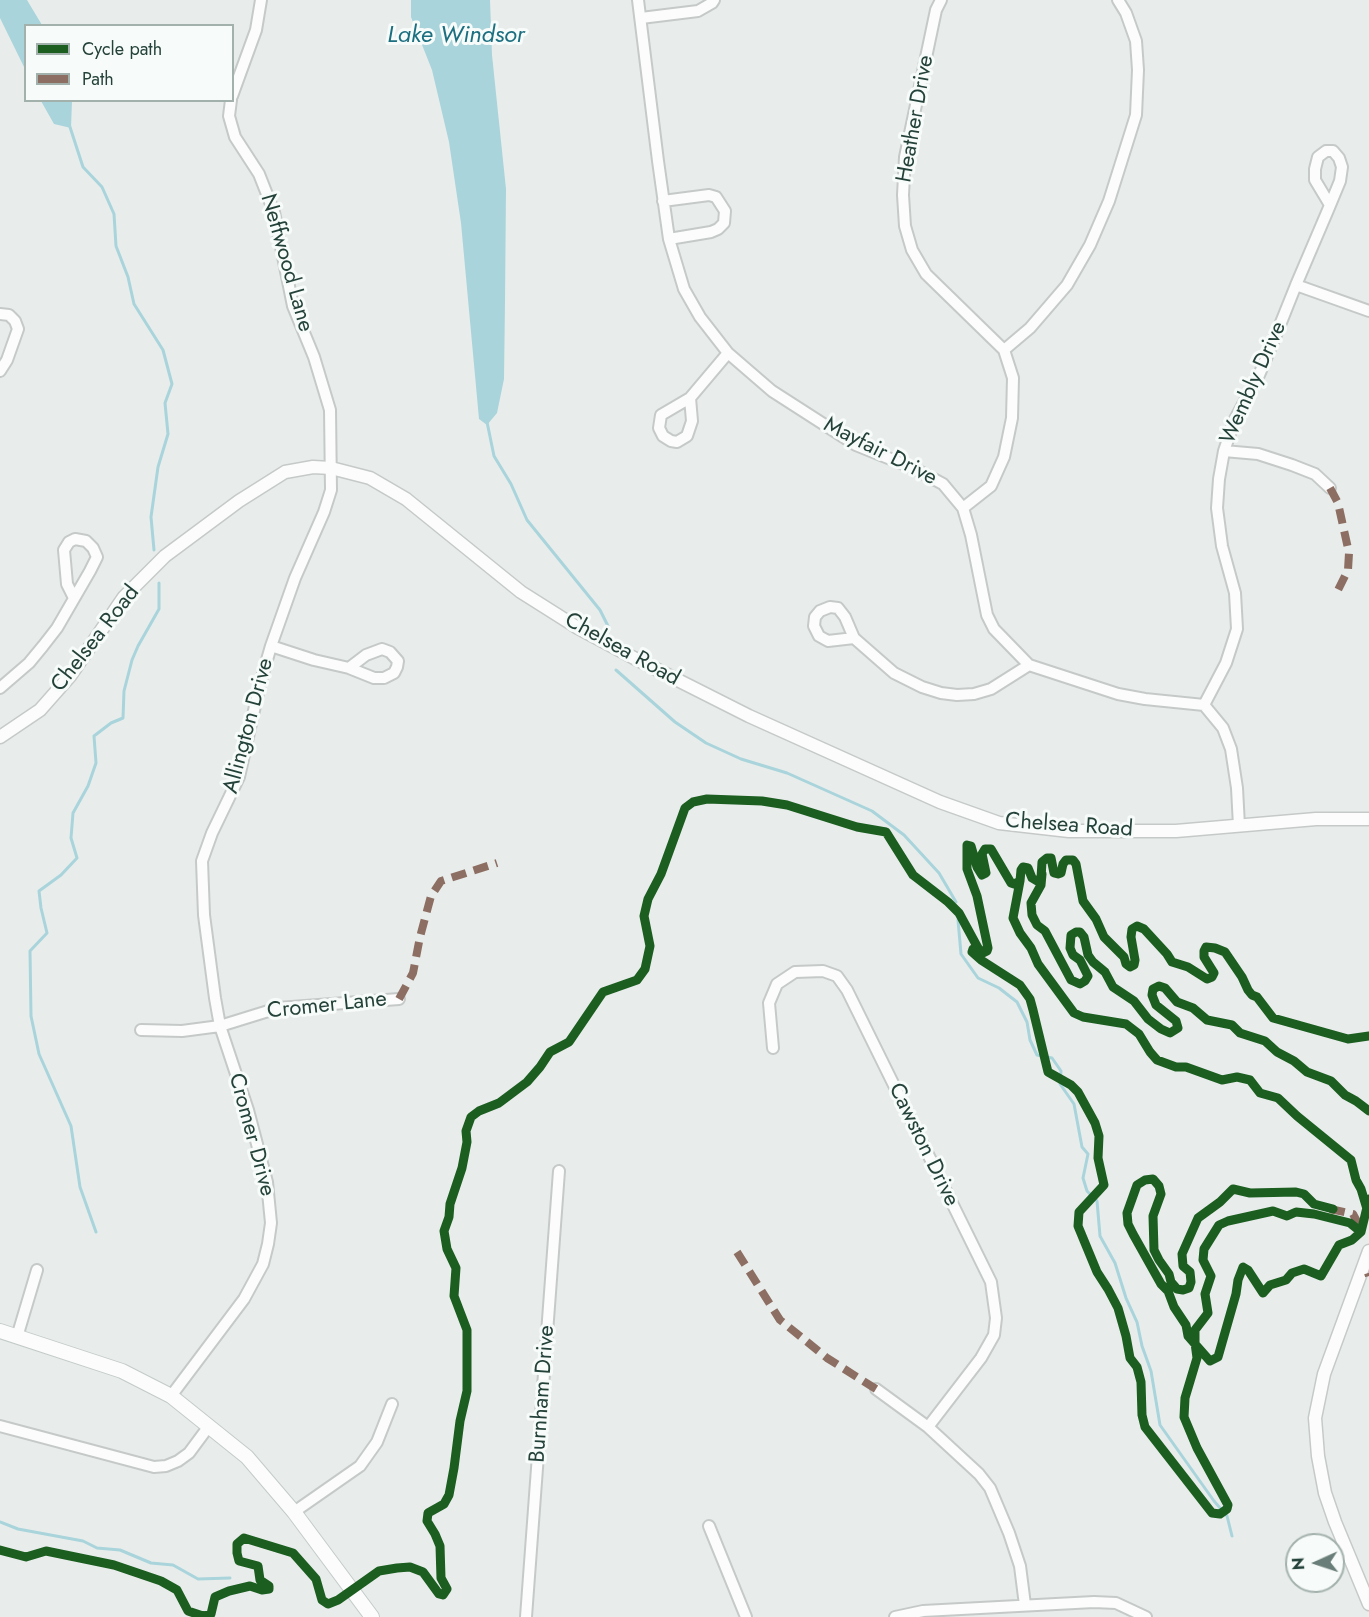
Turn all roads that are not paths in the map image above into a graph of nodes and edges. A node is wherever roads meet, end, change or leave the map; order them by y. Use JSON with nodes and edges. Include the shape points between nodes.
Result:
{"nodes":[{"id":1,"x":261,"y":0,"type":"edge"},
{"id":2,"x":638,"y":0,"type":"edge"},
{"id":3,"x":714,"y":0,"type":"edge"},
{"id":4,"x":941,"y":0,"type":"edge"},
{"id":5,"x":1118,"y":0,"type":"edge"},
{"id":6,"x":640,"y":18,"type":"junction"},
{"id":7,"x":234,"y":90,"type":"edge"},
{"id":8,"x":231,"y":102,"type":"edge"},
{"id":9,"x":663,"y":201,"type":"junction"},
{"id":10,"x":1330,"y":205,"type":"dead end"},
{"id":11,"x":669,"y":239,"type":"junction"},
{"id":12,"x":1296,"y":285,"type":"junction"},
{"id":13,"x":1369,"y":311,"type":"edge"},
{"id":14,"x":0,"y":314,"type":"edge"},
{"id":15,"x":1004,"y":351,"type":"junction"},
{"id":16,"x":728,"y":352,"type":"junction"},
{"id":17,"x":4,"y":356,"type":"edge"},
{"id":18,"x":0,"y":371,"type":"edge"},
{"id":19,"x":690,"y":398,"type":"dead end"},
{"id":20,"x":1224,"y":451,"type":"junction"},
{"id":21,"x":331,"y":468,"type":"junction"},
{"id":22,"x":1330,"y":488,"type":"dead end"},
{"id":23,"x":963,"y":508,"type":"junction"},
{"id":24,"x":74,"y":598,"type":"junction"},
{"id":25,"x":854,"y":638,"type":"dead end"},
{"id":26,"x":271,"y":646,"type":"junction"},
{"id":27,"x":1029,"y":665,"type":"junction"},
{"id":28,"x":349,"y":668,"type":"dead end"},
{"id":29,"x":0,"y":688,"type":"edge"},
{"id":30,"x":1204,"y":705,"type":"junction"},
{"id":31,"x":0,"y":737,"type":"edge"},
{"id":32,"x":1369,"y":819,"type":"edge"},
{"id":33,"x":1239,"y":826,"type":"junction"},
{"id":34,"x":399,"y":999,"type":"dead end"},
{"id":35,"x":220,"y":1026,"type":"junction"},
{"id":36,"x":141,"y":1030,"type":"dead end"},
{"id":37,"x":774,"y":1048,"type":"dead end"},
{"id":38,"x":559,"y":1171,"type":"dead end"},
{"id":39,"x":1369,"y":1251,"type":"edge"},
{"id":40,"x":37,"y":1270,"type":"dead end"},
{"id":41,"x":0,"y":1331,"type":"edge"},
{"id":42,"x":17,"y":1337,"type":"junction"},
{"id":43,"x":876,"y":1389,"type":"dead end"},
{"id":44,"x":171,"y":1396,"type":"junction"},
{"id":45,"x":392,"y":1404,"type":"dead end"},
{"id":46,"x":0,"y":1426,"type":"edge"},
{"id":47,"x":209,"y":1426,"type":"junction"},
{"id":48,"x":928,"y":1426,"type":"junction"},
{"id":49,"x":294,"y":1512,"type":"junction"},
{"id":50,"x":709,"y":1526,"type":"dead end"},
{"id":51,"x":1369,"y":1604,"type":"edge"},
{"id":52,"x":1025,"y":1605,"type":"junction"},
{"id":53,"x":372,"y":1617,"type":"edge"},
{"id":54,"x":526,"y":1617,"type":"edge"},
{"id":55,"x":746,"y":1617,"type":"edge"},
{"id":56,"x":895,"y":1617,"type":"edge"},
{"id":57,"x":1146,"y":1617,"type":"edge"}],
"edges":[{"from":1,"to":7,"type":"street","via":[[256,30]]},
{"from":2,"to":6,"type":"street","name":"Mayfair Drive"},
{"from":3,"to":6,"type":"street","via":[[698,11]]},
{"from":4,"to":15,"type":"street","name":"Heather Drive","via":[[905,158],[905,226],[912,250],[926,274]]},
{"from":5,"to":15,"type":"street","via":[[1136,42],[1136,115],[1109,201],[1067,285]]},
{"from":6,"to":9,"type":"street","name":"Mayfair Drive"},
{"from":8,"to":21,"type":"street","name":"Neffwood Lane","via":[[229,116],[235,137],[260,174],[274,212],[293,306],[330,410]]},
{"from":9,"to":11,"type":"street","name":"Mayfair Drive"},
{"from":9,"to":11,"type":"street","via":[[709,195],[716,197],[725,212],[724,223],[718,229]]},
{"from":10,"to":12,"type":"street","name":"Wembly Drive"},
{"from":11,"to":16,"type":"street","name":"Mayfair Drive","via":[[684,289]]},
{"from":12,"to":13,"type":"street"},
{"from":12,"to":20,"type":"street","name":"Wembly Drive"},
{"from":14,"to":17,"type":"street","via":[[9,315],[18,329]]},
{"from":15,"to":23,"type":"street","name":"Heather Drive","via":[[1013,378],[1012,418],[1004,457],[991,486]]},
{"from":16,"to":19,"type":"street"},
{"from":16,"to":23,"type":"street","name":"Mayfair Drive","via":[[772,391],[828,428],[856,445],[943,484]]},
{"from":17,"to":18,"type":"street"},
{"from":20,"to":22,"type":"street","via":[[1258,454],[1292,465],[1315,474]]},
{"from":20,"to":30,"type":"street","name":"Wembly Drive","via":[[1217,508],[1235,593],[1237,629],[1226,663]]},
{"from":21,"to":26,"type":"street","name":"Allington Drive","via":[[331,490],[324,512]]},
{"from":21,"to":31,"type":"street","name":"Chelsea Road","via":[[285,472],[165,556],[124,597],[70,676],[40,710]]},
{"from":21,"to":33,"type":"street","name":"Chelsea Road","via":[[370,478],[406,499],[521,592],[578,628],[749,716],[940,802],[999,823],[1069,831]]},
{"from":23,"to":27,"type":"street","name":"Mayfair Drive","via":[[987,615],[994,629]]},
{"from":24,"to":24,"type":"street","via":[[96,557],[86,541],[75,539],[64,550],[67,584]]},
{"from":24,"to":29,"type":"street","via":[[43,646]]},
{"from":25,"to":27,"type":"street","via":[[894,673],[941,693],[974,694],[991,689]]},
{"from":26,"to":28,"type":"street"},
{"from":26,"to":35,"type":"street","name":"Allington Drive","via":[[239,777],[202,861],[204,915]]},
{"from":27,"to":30,"type":"street","name":"Mayfair Drive","via":[[1118,694]]},
{"from":30,"to":33,"type":"street","via":[[1223,728],[1231,749]]},
{"from":32,"to":33,"type":"street","name":"Chelsea Road"},
{"from":34,"to":35,"type":"street","name":"Cromer Lane","via":[[278,1008]]},
{"from":35,"to":36,"type":"street","name":"Cromer Lane"},
{"from":35,"to":44,"type":"street","name":"Cromer Drive","via":[[251,1120],[267,1182],[271,1223],[263,1264],[244,1299]]},
{"from":37,"to":48,"type":"street","name":"Cawston Drive","via":[[770,1003],[777,984],[795,972],[823,971],[837,976],[992,1282],[994,1335]]},
{"from":38,"to":54,"type":"street","name":"Burnham Drive"},
{"from":39,"to":51,"type":"street","via":[[1324,1374],[1315,1418],[1325,1493]]},
{"from":40,"to":42,"type":"street"},
{"from":41,"to":42,"type":"main road"},
{"from":42,"to":44,"type":"main road","via":[[122,1371]]},
{"from":43,"to":48,"type":"street"},
{"from":44,"to":47,"type":"main road"},
{"from":45,"to":49,"type":"street","via":[[377,1442],[360,1466]]},
{"from":46,"to":47,"type":"street","via":[[166,1467],[189,1453]]},
{"from":47,"to":49,"type":"main road","via":[[247,1457]]},
{"from":48,"to":52,"type":"street","via":[[990,1488],[1020,1566]]},
{"from":49,"to":53,"type":"main road"},
{"from":50,"to":55,"type":"street"},
{"from":52,"to":56,"type":"street","via":[[923,1611]]},
{"from":52,"to":57,"type":"street","via":[[1116,1604]]}]}
